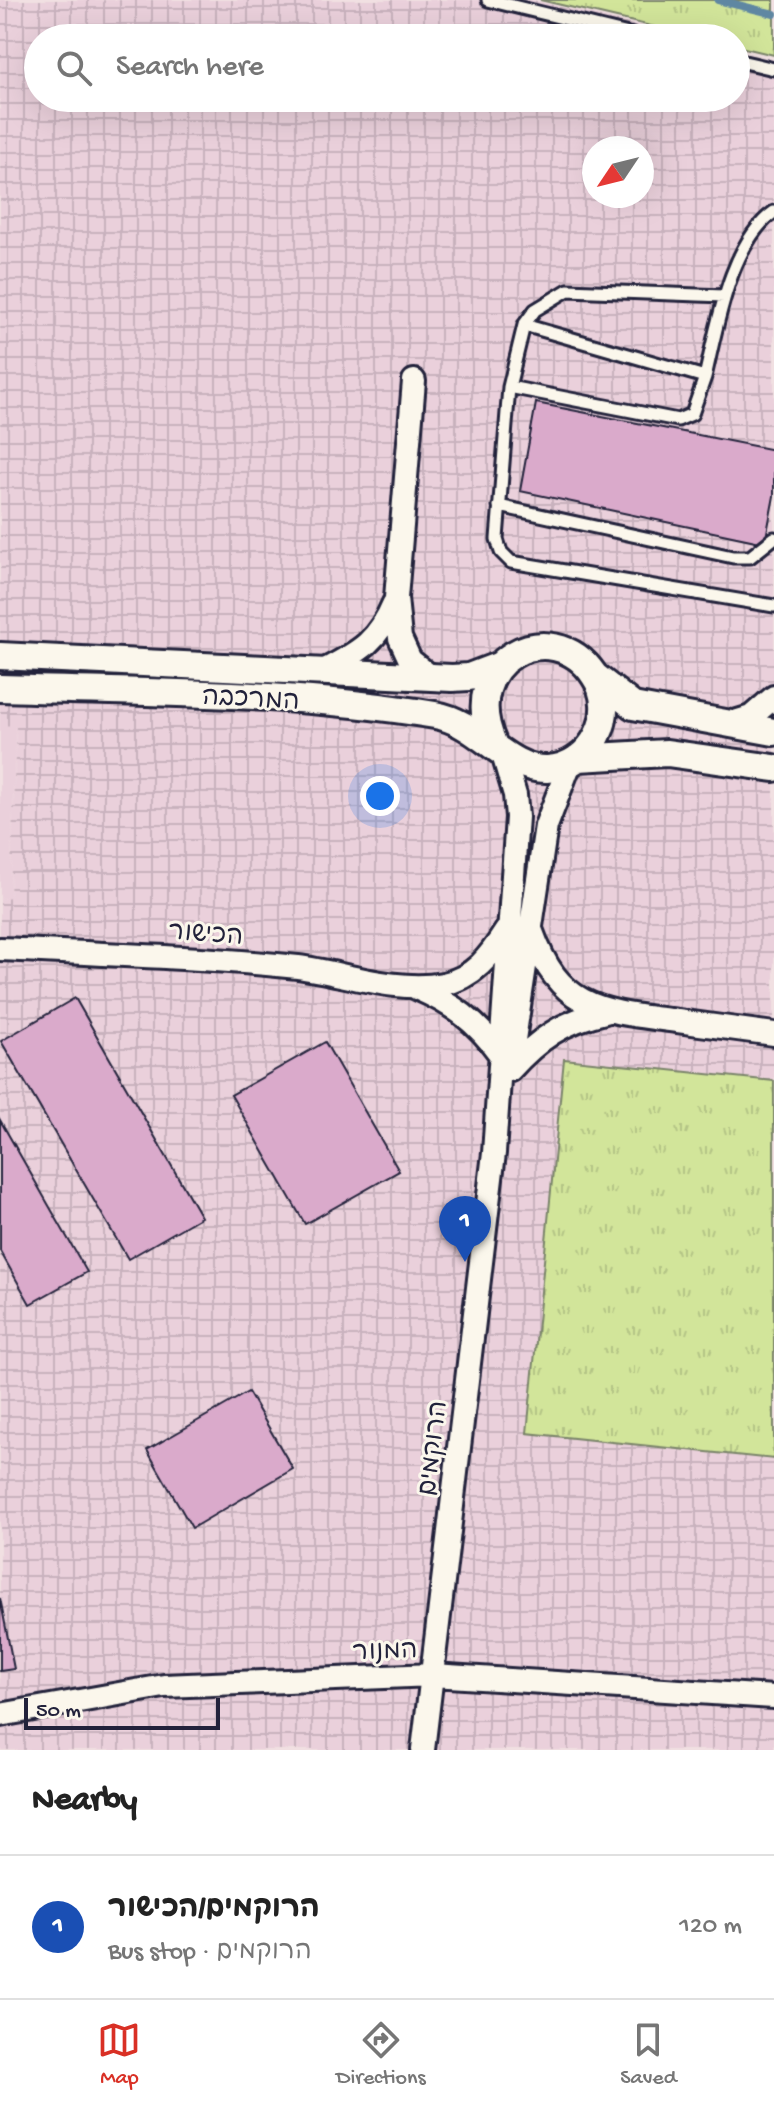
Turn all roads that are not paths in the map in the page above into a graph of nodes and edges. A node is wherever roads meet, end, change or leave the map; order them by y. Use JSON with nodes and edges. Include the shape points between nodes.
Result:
{"nodes":[{"id":1,"x":488,"y":0,"type":"edge"},
{"id":2,"x":587,"y":24,"type":"edge"},
{"id":3,"x":750,"y":63,"type":"edge"},
{"id":4,"x":774,"y":69,"type":"edge"},
{"id":5,"x":774,"y":212,"type":"edge"},
{"id":6,"x":724,"y":296,"type":"junction"},
{"id":7,"x":524,"y":325,"type":"junction"},
{"id":8,"x":705,"y":377,"type":"junction"},
{"id":9,"x":414,"y":381,"type":"dead end"},
{"id":10,"x":509,"y":387,"type":"junction"},
{"id":11,"x":499,"y":506,"type":"junction"},
{"id":12,"x":774,"y":538,"type":"edge"},
{"id":13,"x":396,"y":598,"type":"junction"},
{"id":14,"x":774,"y":606,"type":"edge"},
{"id":15,"x":0,"y":656,"type":"edge"},
{"id":16,"x":498,"y":666,"type":"junction"},
{"id":17,"x":325,"y":670,"type":"junction"},
{"id":18,"x":430,"y":676,"type":"junction"},
{"id":19,"x":596,"y":677,"type":"junction"},
{"id":20,"x":0,"y":688,"type":"edge"},
{"id":21,"x":774,"y":697,"type":"edge"},
{"id":22,"x":728,"y":725,"type":"junction"},
{"id":23,"x":774,"y":732,"type":"edge"},
{"id":24,"x":498,"y":747,"type":"junction"},
{"id":25,"x":574,"y":760,"type":"junction"},
{"id":26,"x":774,"y":768,"type":"edge"},
{"id":27,"x":508,"y":927,"type":"junction"},
{"id":28,"x":531,"y":927,"type":"junction"},
{"id":29,"x":0,"y":949,"type":"edge"},
{"id":30,"x":407,"y":985,"type":"junction"},
{"id":31,"x":605,"y":1012,"type":"junction"},
{"id":32,"x":774,"y":1034,"type":"edge"},
{"id":33,"x":504,"y":1063,"type":"junction"},
{"id":34,"x":433,"y":1675,"type":"junction"},
{"id":35,"x":774,"y":1697,"type":"edge"},
{"id":36,"x":0,"y":1715,"type":"edge"},
{"id":37,"x":423,"y":1750,"type":"edge"}],
"edges":[{"from":1,"to":2,"type":"lane"},
{"from":3,"to":4,"type":"lane"},
{"from":5,"to":6,"type":"lane","via":[[757,226]]},
{"from":6,"to":7,"type":"lane","via":[[568,290],[535,310]]},
{"from":6,"to":8,"type":"lane"},
{"from":7,"to":8,"type":"lane"},
{"from":7,"to":10,"type":"lane"},
{"from":8,"to":10,"type":"lane","via":[[692,414],[678,420]]},
{"from":9,"to":13,"type":"street"},
{"from":10,"to":11,"type":"lane"},
{"from":11,"to":12,"type":"lane","via":[[733,557],[750,557]]},
{"from":11,"to":14,"type":"lane","via":[[497,539],[511,562]]},
{"from":13,"to":17,"type":"street","via":[[383,630],[358,653]]},
{"from":13,"to":18,"type":"street","via":[[400,638],[410,660]]},
{"from":15,"to":17,"type":"street","name":"המרכבה"},
{"from":16,"to":18,"type":"street","name":"המרכבה","via":[[469,677]]},
{"from":16,"to":19,"type":"street","via":[[531,647],[550,647],[569,652]]},
{"from":16,"to":24,"type":"street","via":[[483,703],[485,724]]},
{"from":17,"to":18,"type":"street","name":"המרכבה"},
{"from":19,"to":22,"type":"street","via":[[633,706]]},
{"from":19,"to":25,"type":"street","via":[[605,714],[599,734]]},
{"from":20,"to":24,"type":"street","name":"המרכבה","via":[[363,705],[440,715]]},
{"from":21,"to":22,"type":"street","via":[[751,717]]},
{"from":22,"to":23,"type":"street"},
{"from":24,"to":25,"type":"street","via":[[528,767],[549,769]]},
{"from":24,"to":27,"type":"street","name":"הרוקמים","via":[[517,817]]},
{"from":25,"to":26,"type":"street","via":[[667,753]]},
{"from":25,"to":28,"type":"street","name":"הרוקמים","via":[[546,826]]},
{"from":27,"to":30,"type":"street","name":"הכישור","via":[[481,966],[464,978]]},
{"from":27,"to":33,"type":"street","name":"הרוקמים"},
{"from":28,"to":31,"type":"street","via":[[540,954],[563,986]]},
{"from":28,"to":33,"type":"street","name":"הרוקמים"},
{"from":29,"to":30,"type":"street","name":"הכישור","via":[[226,961]]},
{"from":30,"to":33,"type":"street","name":"הכישור","via":[[464,1013]]},
{"from":31,"to":32,"type":"street"},
{"from":31,"to":33,"type":"street","via":[[570,1021]]},
{"from":33,"to":34,"type":"street","name":"הרוקמים"},
{"from":34,"to":35,"type":"street","name":"המנור"},
{"from":34,"to":36,"type":"street","name":"המנור","via":[[164,1686]]},
{"from":34,"to":37,"type":"street","name":"הרוקמים"}]}
